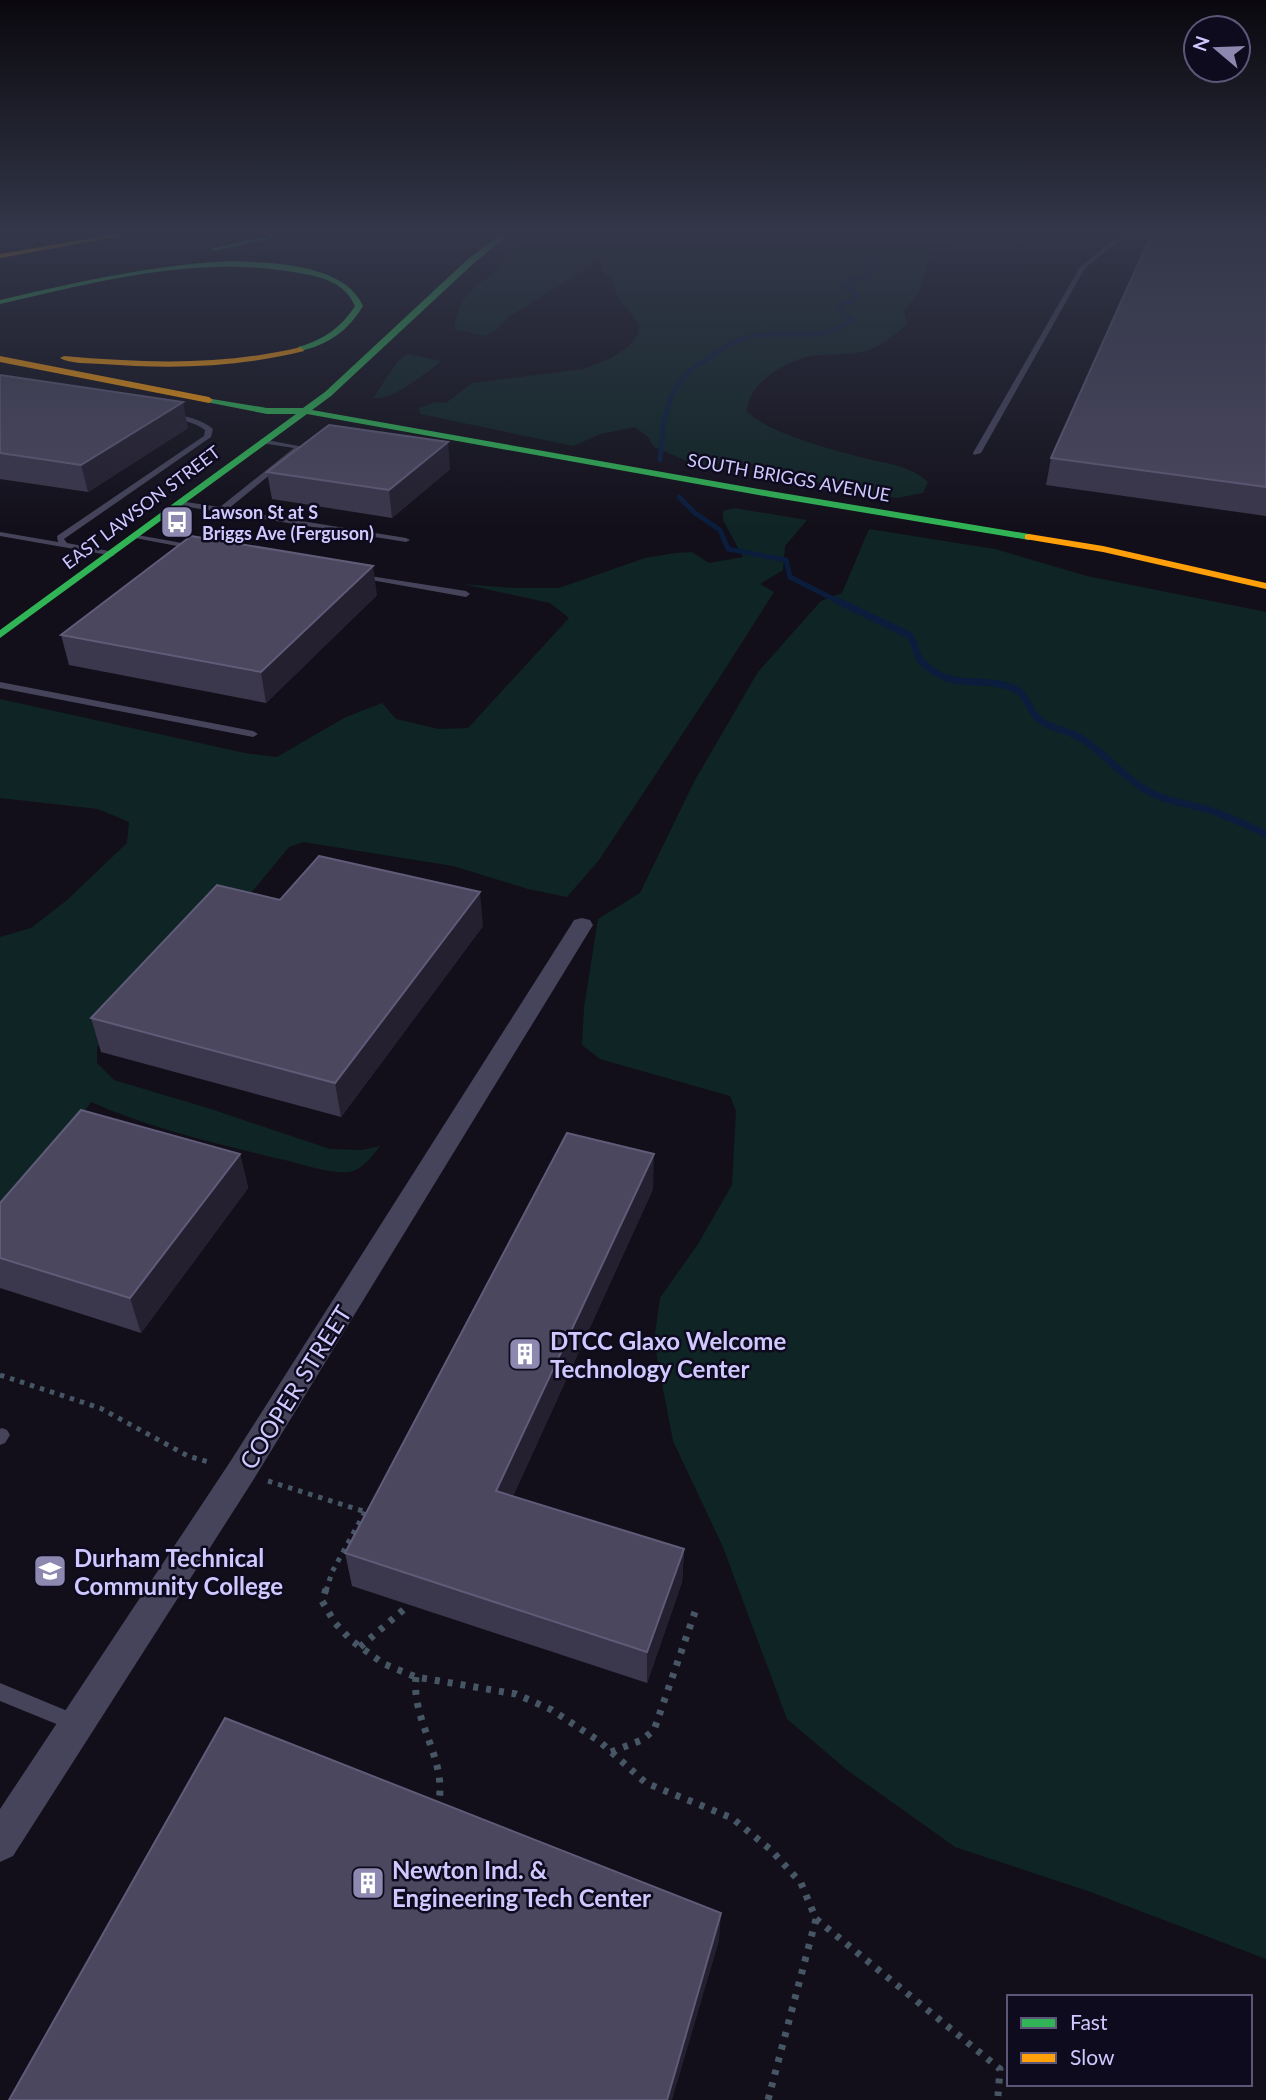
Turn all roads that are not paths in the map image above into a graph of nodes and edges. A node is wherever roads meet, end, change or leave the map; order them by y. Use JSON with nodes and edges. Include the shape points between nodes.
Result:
{"nodes":[{"id":1,"x":335,"y":333,"type":"edge"},
{"id":2,"x":394,"y":333,"type":"edge"},
{"id":3,"x":1045,"y":333,"type":"edge"},
{"id":4,"x":0,"y":346,"type":"edge"},
{"id":5,"x":64,"y":358,"type":"junction"},
{"id":6,"x":5,"y":360,"type":"edge"},
{"id":7,"x":305,"y":411,"type":"junction"},
{"id":8,"x":162,"y":414,"type":"edge"},
{"id":9,"x":264,"y":441,"type":"junction"},
{"id":10,"x":977,"y":453,"type":"dead end"},
{"id":11,"x":179,"y":503,"type":"junction"},
{"id":12,"x":222,"y":510,"type":"junction"},
{"id":13,"x":0,"y":534,"type":"edge"},
{"id":14,"x":135,"y":536,"type":"junction"},
{"id":15,"x":405,"y":540,"type":"dead end"},
{"id":16,"x":64,"y":545,"type":"junction"},
{"id":17,"x":204,"y":549,"type":"edge"},
{"id":18,"x":111,"y":554,"type":"junction"},
{"id":19,"x":356,"y":575,"type":"edge"},
{"id":20,"x":1266,"y":586,"type":"edge"},
{"id":21,"x":466,"y":594,"type":"dead end"},
{"id":22,"x":0,"y":635,"type":"edge"},
{"id":23,"x":0,"y":685,"type":"edge"},
{"id":24,"x":253,"y":734,"type":"dead end"},
{"id":25,"x":582,"y":925,"type":"dead end"},
{"id":26,"x":0,"y":1692,"type":"edge"},
{"id":27,"x":76,"y":1723,"type":"junction"},
{"id":28,"x":0,"y":1843,"type":"edge"}],
"edges":[{"from":1,"to":5,"type":"main road","via":[[307,346],[259,358],[204,365]]},
{"from":2,"to":7,"type":"main road","name":"EAST LAWSON STREET"},
{"from":3,"to":10,"type":"lane"},
{"from":4,"to":5,"type":"main road"},
{"from":5,"to":7,"type":"main road","via":[[282,402]]},
{"from":6,"to":7,"type":"main road","via":[[267,411]]},
{"from":7,"to":9,"type":"main road","name":"EAST LAWSON STREET"},
{"from":7,"to":20,"type":"main road","name":"SOUTH BRIGGS AVENUE","via":[[1103,549]]},
{"from":8,"to":16,"type":"lane","via":[[195,420],[209,429],[207,437],[69,531],[60,538]]},
{"from":9,"to":11,"type":"main road","name":"EAST LAWSON STREET"},
{"from":9,"to":12,"type":"lane","via":[[300,447]]},
{"from":11,"to":12,"type":"lane"},
{"from":11,"to":14,"type":"main road","name":"EAST LAWSON STREET"},
{"from":12,"to":15,"type":"lane"},
{"from":13,"to":16,"type":"lane"},
{"from":14,"to":17,"type":"lane"},
{"from":14,"to":18,"type":"main road","name":"EAST LAWSON STREET"},
{"from":16,"to":18,"type":"lane"},
{"from":18,"to":22,"type":"main road","name":"EAST LAWSON STREET"},
{"from":19,"to":21,"type":"lane"},
{"from":23,"to":24,"type":"lane"},
{"from":25,"to":27,"type":"street","name":"COOPER STREET","via":[[241,1472]]},
{"from":26,"to":27,"type":"lane"},
{"from":27,"to":28,"type":"street","name":"COOPER STREET"}]}
